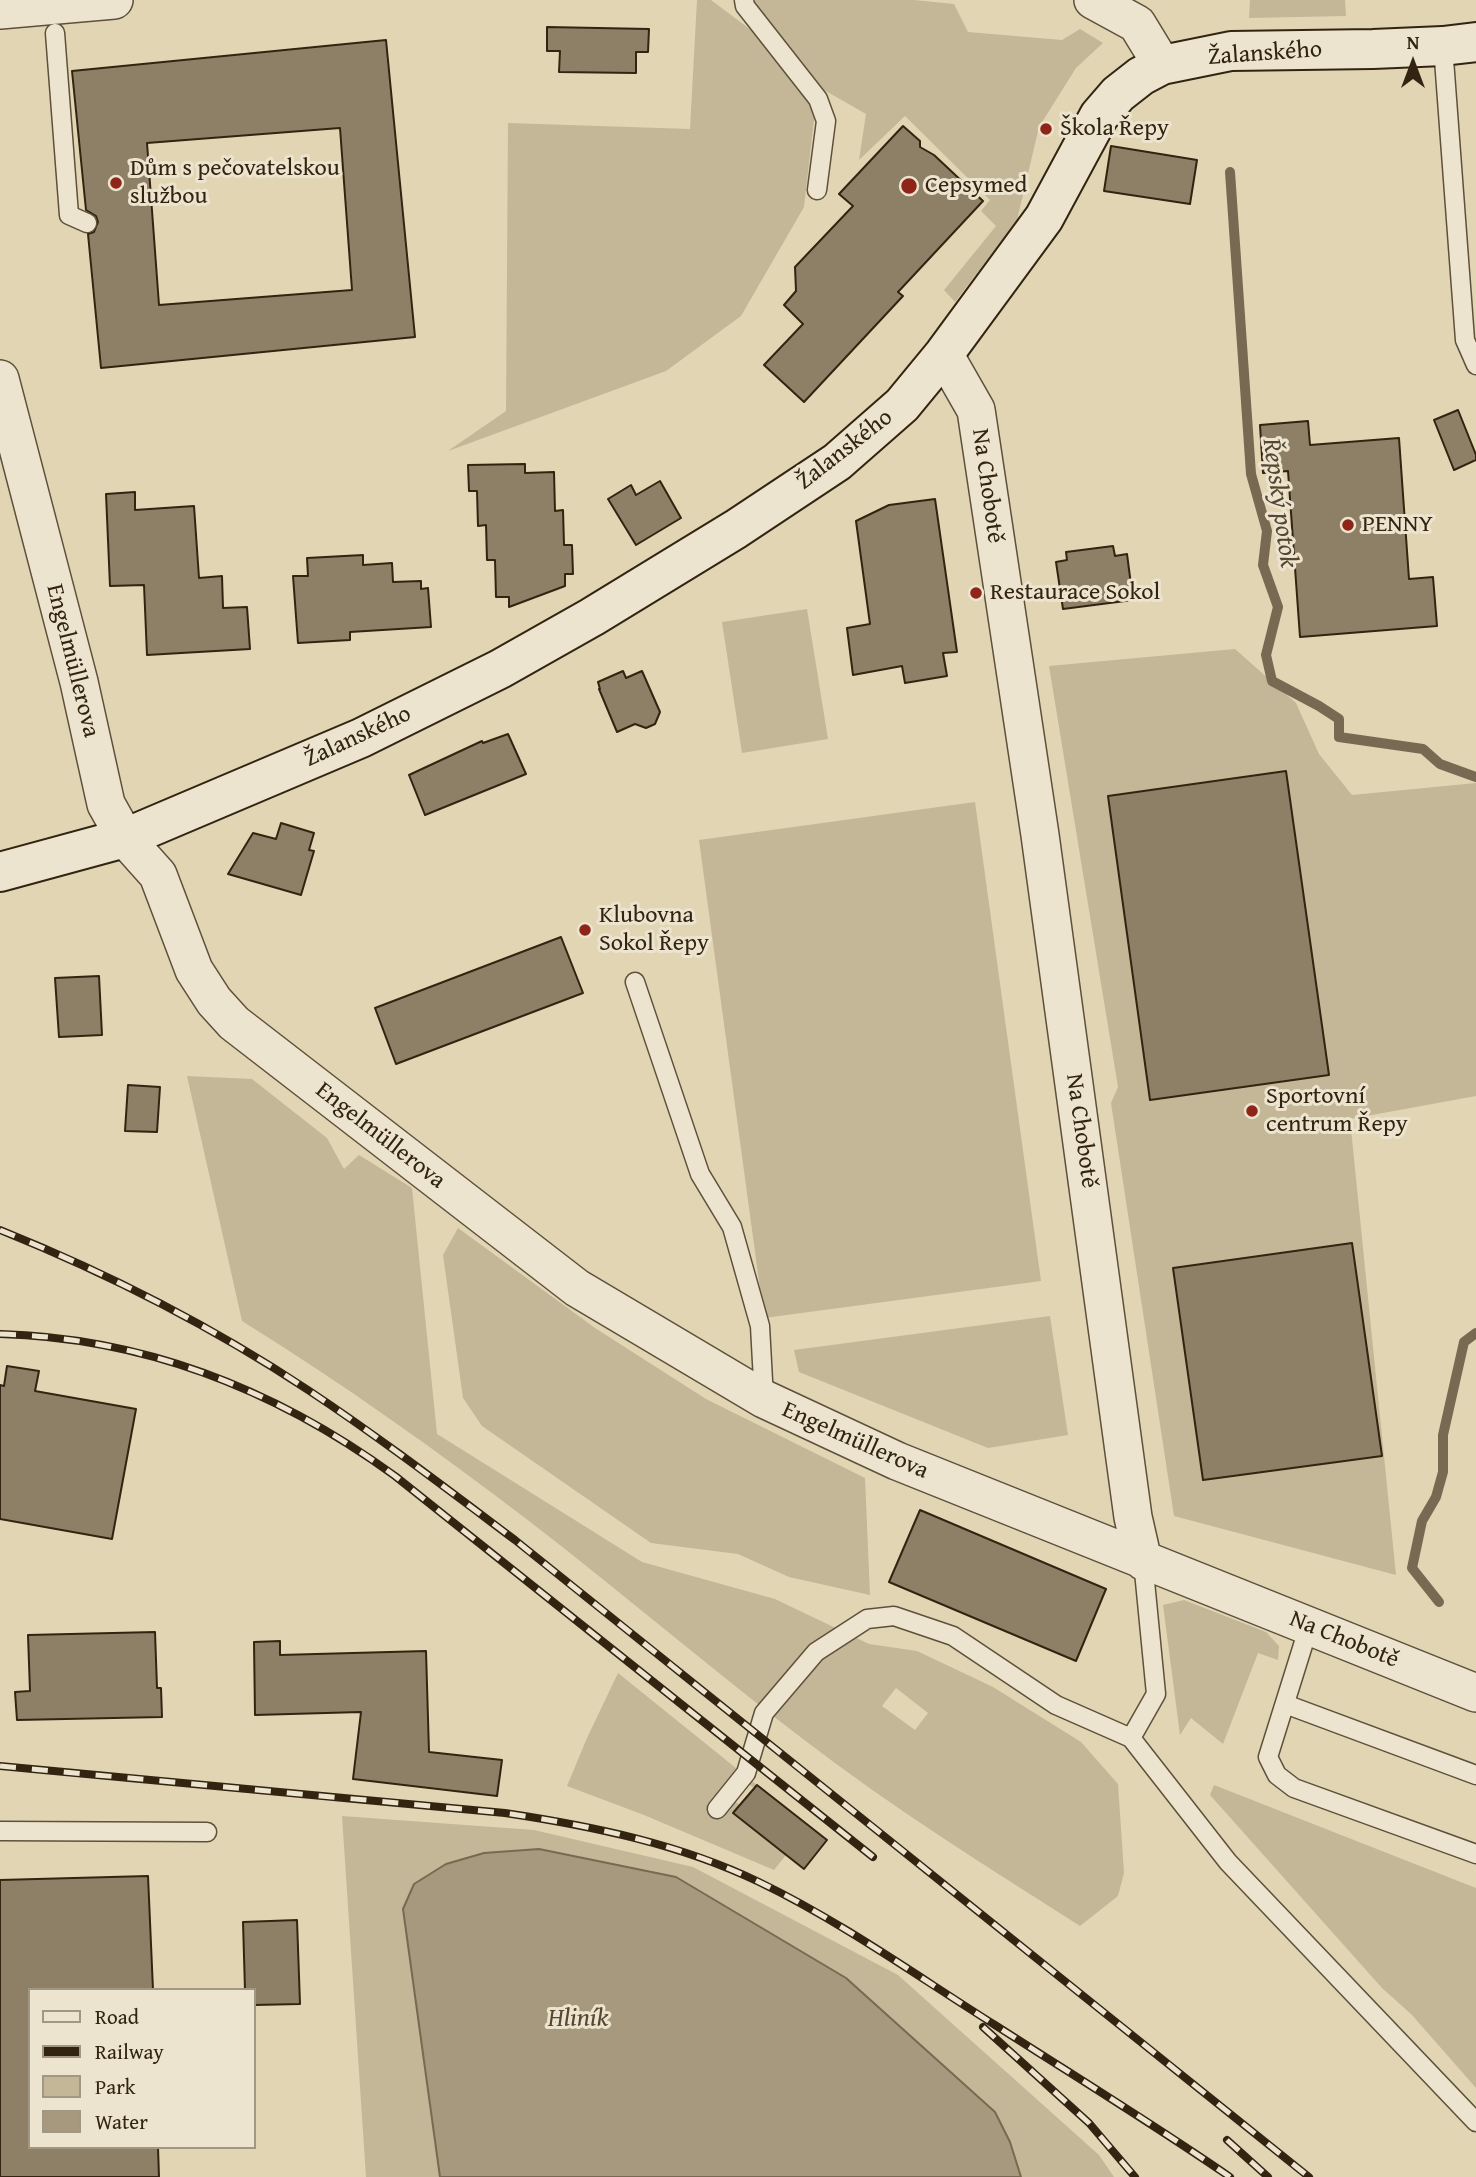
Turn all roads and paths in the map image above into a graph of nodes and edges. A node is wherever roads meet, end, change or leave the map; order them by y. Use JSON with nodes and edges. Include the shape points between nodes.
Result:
{"nodes":[{"id":1,"x":114,"y":0,"type":"edge"},
{"id":2,"x":744,"y":0,"type":"edge"},
{"id":3,"x":1093,"y":0,"type":"edge"},
{"id":4,"x":0,"y":10,"type":"edge"},
{"id":5,"x":55,"y":33,"type":"dead end"},
{"id":6,"x":1459,"y":44,"type":"edge"},
{"id":7,"x":1162,"y":65,"type":"junction"},
{"id":8,"x":817,"y":190,"type":"dead end"},
{"id":9,"x":87,"y":223,"type":"dead end"},
{"id":10,"x":944,"y":354,"type":"junction"},
{"id":11,"x":1476,"y":365,"type":"edge"},
{"id":12,"x":0,"y":379,"type":"edge"},
{"id":13,"x":125,"y":838,"type":"junction"},
{"id":14,"x":0,"y":872,"type":"edge"},
{"id":15,"x":635,"y":982,"type":"dead end"},
{"id":16,"x":764,"y":1399,"type":"junction"},
{"id":17,"x":1143,"y":1561,"type":"junction"},
{"id":18,"x":1309,"y":1626,"type":"junction"},
{"id":19,"x":1476,"y":1693,"type":"edge"},
{"id":20,"x":1285,"y":1704,"type":"junction"},
{"id":21,"x":1131,"y":1738,"type":"junction"},
{"id":22,"x":1476,"y":1775,"type":"edge"},
{"id":23,"x":717,"y":1809,"type":"dead end"},
{"id":24,"x":0,"y":1831,"type":"edge"},
{"id":25,"x":206,"y":1832,"type":"dead end"},
{"id":26,"x":1476,"y":1854,"type":"edge"},
{"id":27,"x":1476,"y":2122,"type":"edge"}],
"edges":[{"from":1,"to":4,"type":"street"},
{"from":2,"to":8,"type":"lane","via":[[818,99],[826,121]]},
{"from":3,"to":7,"type":"street","via":[[1137,24]]},
{"from":5,"to":9,"type":"lane","via":[[69,215]]},
{"from":6,"to":7,"type":"street","name":"Žalanského","via":[[1231,51]]},
{"from":6,"to":11,"type":"lane","via":[[1465,340]]},
{"from":7,"to":10,"type":"street","name":"Žalanského","via":[[1130,83],[1099,116],[1044,218]]},
{"from":10,"to":13,"type":"street","name":"Žalanského","via":[[902,405],[837,462],[602,611],[500,669],[361,738]]},
{"from":10,"to":17,"type":"street","name":"Na Chobotě","via":[[976,410],[1133,1517]]},
{"from":12,"to":13,"type":"street","name":"Engelmüllerova","via":[[106,804]]},
{"from":13,"to":14,"type":"street","name":"Žalanského"},
{"from":13,"to":16,"type":"street","name":"Engelmüllerova","via":[[158,875],[194,970],[234,1023],[577,1288]]},
{"from":15,"to":16,"type":"lane","via":[[700,1174],[732,1227],[760,1326]]},
{"from":16,"to":17,"type":"street","name":"Engelmüllerova","via":[[897,1461]]},
{"from":17,"to":18,"type":"street","name":"Na Chobotě"},
{"from":17,"to":21,"type":"lane","via":[[1156,1694]]},
{"from":18,"to":19,"type":"street","name":"Na Chobotě"},
{"from":18,"to":20,"type":"lane"},
{"from":20,"to":22,"type":"lane"},
{"from":20,"to":26,"type":"lane","via":[[1268,1757],[1277,1774],[1294,1787]]},
{"from":21,"to":23,"type":"lane","via":[[1056,1705],[953,1636],[894,1616],[867,1619],[816,1652],[764,1713],[746,1773]]},
{"from":21,"to":27,"type":"lane","via":[[1228,1862]]},
{"from":24,"to":25,"type":"lane"}]}
